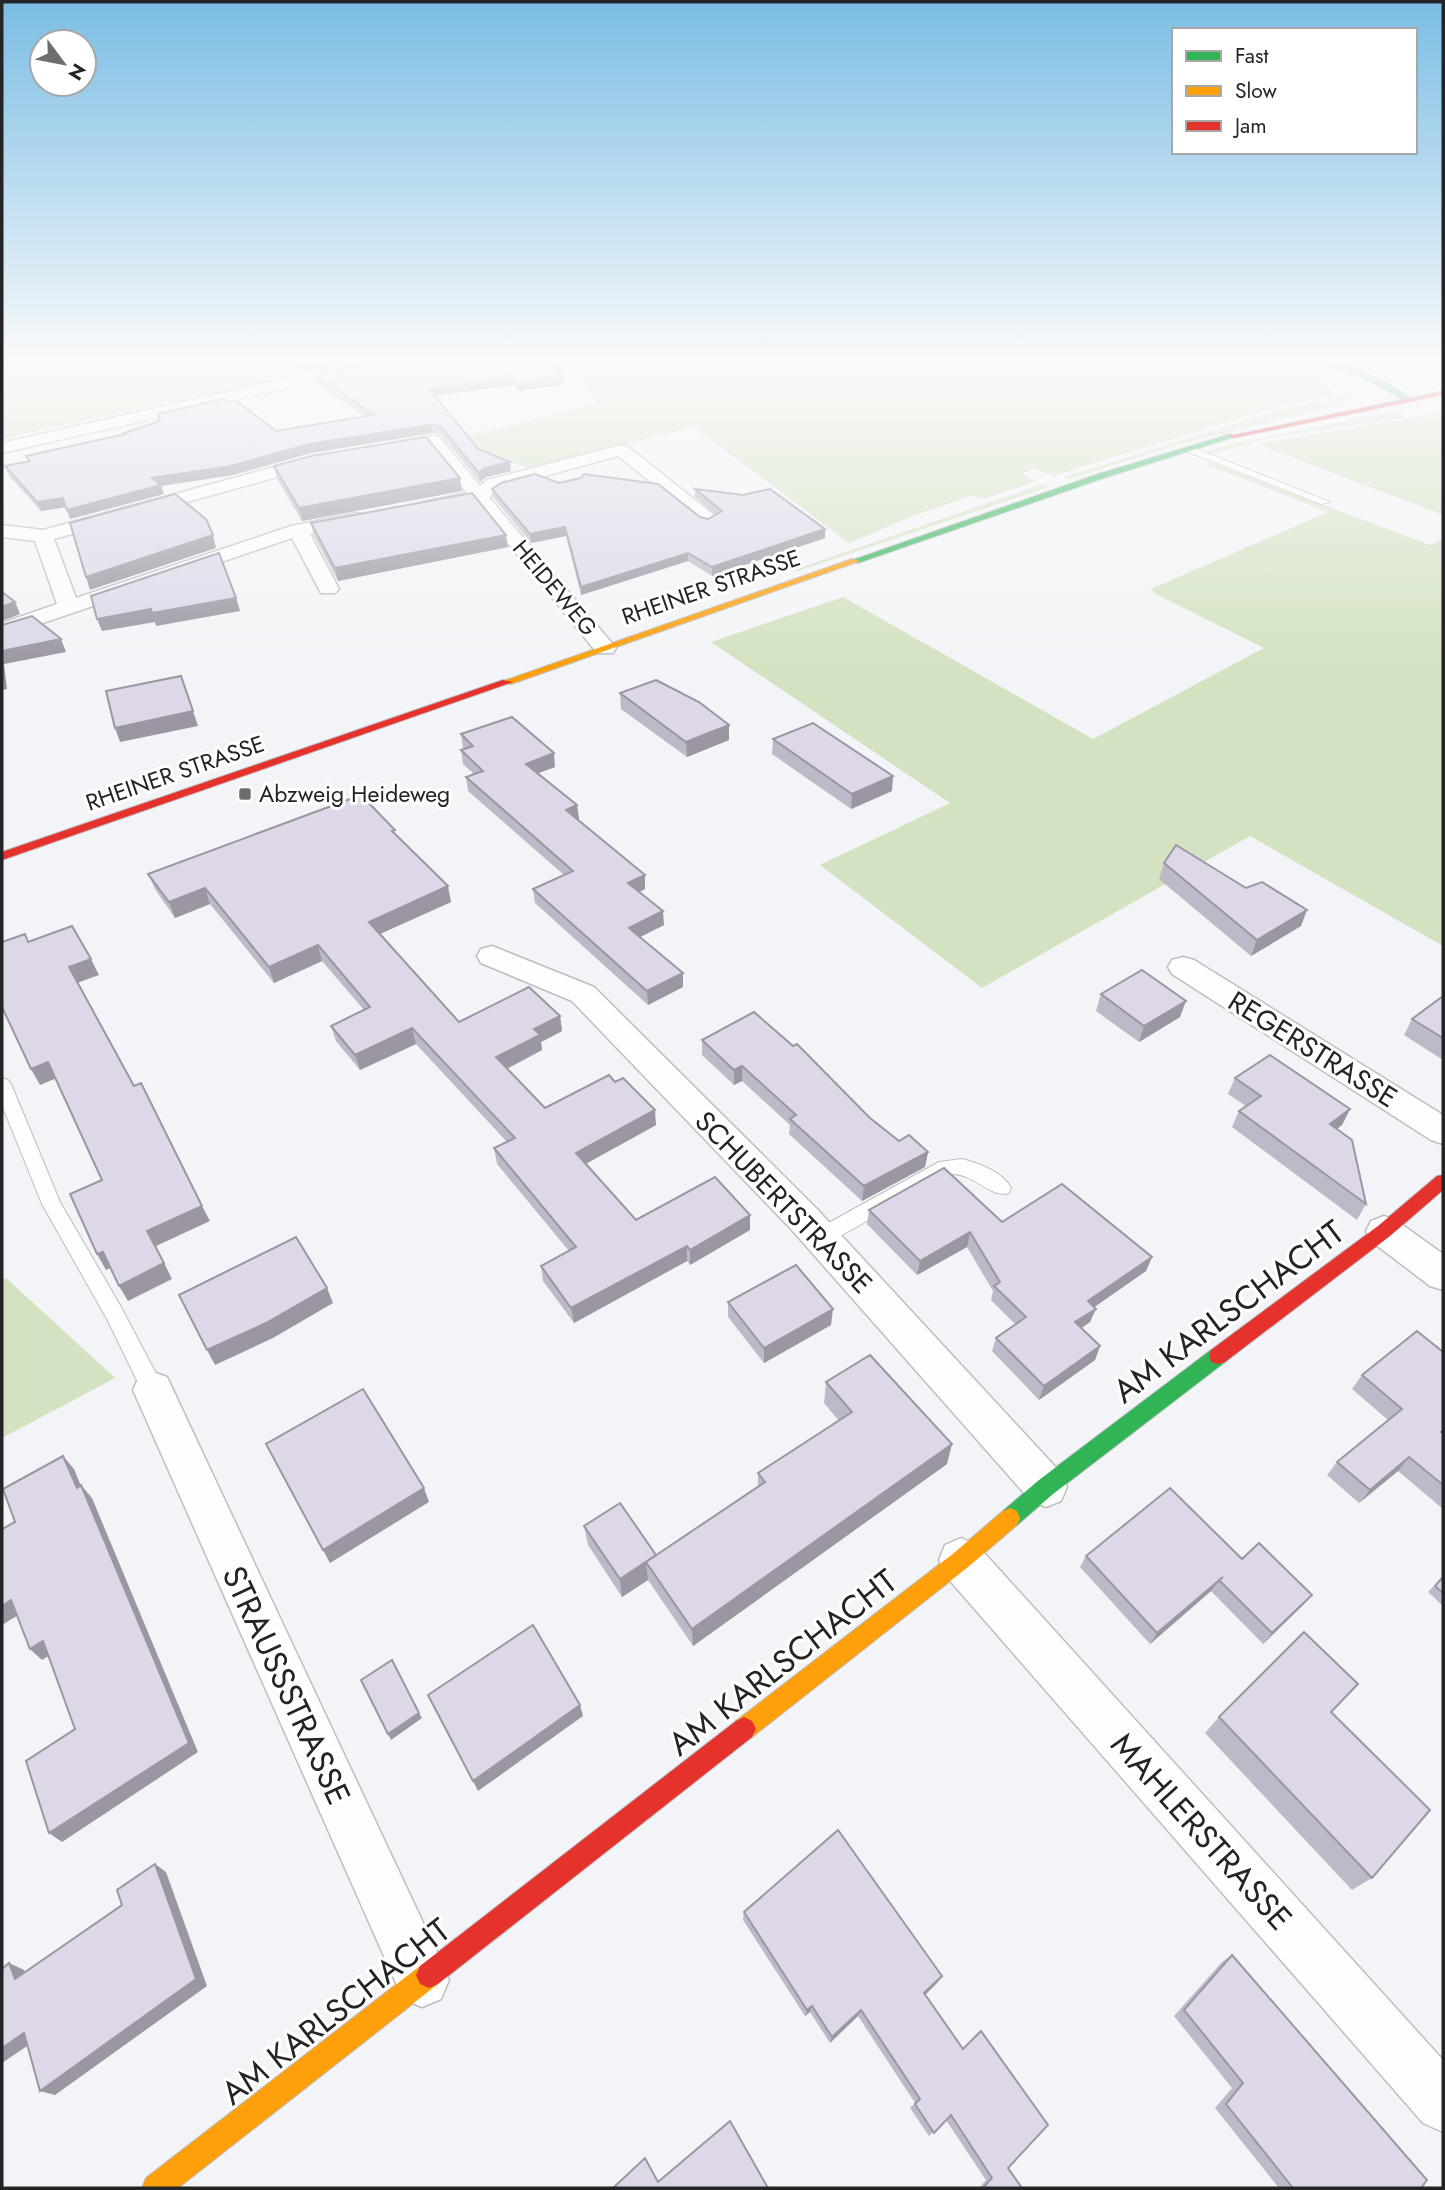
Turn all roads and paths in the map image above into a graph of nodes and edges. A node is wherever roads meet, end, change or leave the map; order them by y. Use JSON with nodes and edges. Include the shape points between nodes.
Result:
{"nodes":[{"id":1,"x":310,"y":463,"type":"edge"},
{"id":2,"x":450,"y":463,"type":"edge"},
{"id":3,"x":572,"y":463,"type":"edge"},
{"id":4,"x":638,"y":463,"type":"edge"},
{"id":5,"x":1144,"y":463,"type":"edge"},
{"id":6,"x":1224,"y":463,"type":"edge"},
{"id":7,"x":477,"y":497,"type":"junction"},
{"id":8,"x":1325,"y":502,"type":"dead end"},
{"id":9,"x":413,"y":509,"type":"edge"},
{"id":10,"x":374,"y":516,"type":"edge"},
{"id":11,"x":709,"y":519,"type":"edge"},
{"id":12,"x":298,"y":530,"type":"junction"},
{"id":13,"x":2,"y":531,"type":"edge"},
{"id":14,"x":43,"y":536,"type":"junction"},
{"id":15,"x":328,"y":589,"type":"dead end"},
{"id":16,"x":69,"y":607,"type":"junction"},
{"id":17,"x":2,"y":630,"type":"edge"},
{"id":18,"x":605,"y":648,"type":"junction"},
{"id":19,"x":2,"y":856,"type":"edge"},
{"id":20,"x":492,"y":956,"type":"dead end"},
{"id":21,"x":1183,"y":967,"type":"dead end"},
{"id":22,"x":2,"y":1084,"type":"edge"},
{"id":23,"x":1443,"y":1131,"type":"edge"},
{"id":24,"x":1443,"y":1181,"type":"edge"},
{"id":25,"x":1002,"y":1188,"type":"dead end"},
{"id":26,"x":1384,"y":1231,"type":"junction"},
{"id":27,"x":821,"y":1237,"type":"junction"},
{"id":28,"x":1443,"y":1275,"type":"edge"},
{"id":29,"x":153,"y":1390,"type":"joint"},
{"id":30,"x":1046,"y":1487,"type":"junction"},
{"id":31,"x":961,"y":1560,"type":"junction"},
{"id":32,"x":422,"y":1980,"type":"junction"},
{"id":33,"x":1443,"y":2103,"type":"edge"},
{"id":34,"x":156,"y":2188,"type":"edge"}],
"edges":[{"from":1,"to":14,"type":"street"},
{"from":2,"to":7,"type":"street","name":"HEIDEWEG"},
{"from":3,"to":7,"type":"street","via":[[494,484]]},
{"from":4,"to":11,"type":"street"},
{"from":5,"to":18,"type":"main road","name":"RHEINER STRASSE"},
{"from":6,"to":8,"type":"lane"},
{"from":7,"to":9,"type":"street"},
{"from":7,"to":18,"type":"street","name":"HEIDEWEG"},
{"from":10,"to":12,"type":"street"},
{"from":12,"to":15,"type":"street"},
{"from":12,"to":16,"type":"street"},
{"from":13,"to":14,"type":"street"},
{"from":14,"to":16,"type":"street"},
{"from":16,"to":17,"type":"street"},
{"from":18,"to":19,"type":"main road","name":"RHEINER STRASSE"},
{"from":20,"to":27,"type":"street","name":"SCHUBERTSTRASSE","via":[[583,994]]},
{"from":21,"to":23,"type":"street","name":"REGERSTRASSE"},
{"from":22,"to":29,"type":"lane","via":[[51,1204]]},
{"from":24,"to":26,"type":"main road","name":"AM KARLSCHACHT"},
{"from":25,"to":27,"type":"lane","via":[[971,1168],[960,1164],[946,1167]]},
{"from":26,"to":28,"type":"street"},
{"from":26,"to":30,"type":"main road","name":"AM KARLSCHACHT"},
{"from":27,"to":30,"type":"street","name":"SCHUBERTSTRASSE"},
{"from":29,"to":32,"type":"street","name":"STRAUSSSTRASSE"},
{"from":30,"to":31,"type":"main road","name":"AM KARLSCHACHT"},
{"from":31,"to":32,"type":"main road","name":"AM KARLSCHACHT"},
{"from":31,"to":33,"type":"street","name":"MAHLERSTRASSE"},
{"from":32,"to":34,"type":"main road","name":"AM KARLSCHACHT"}]}
